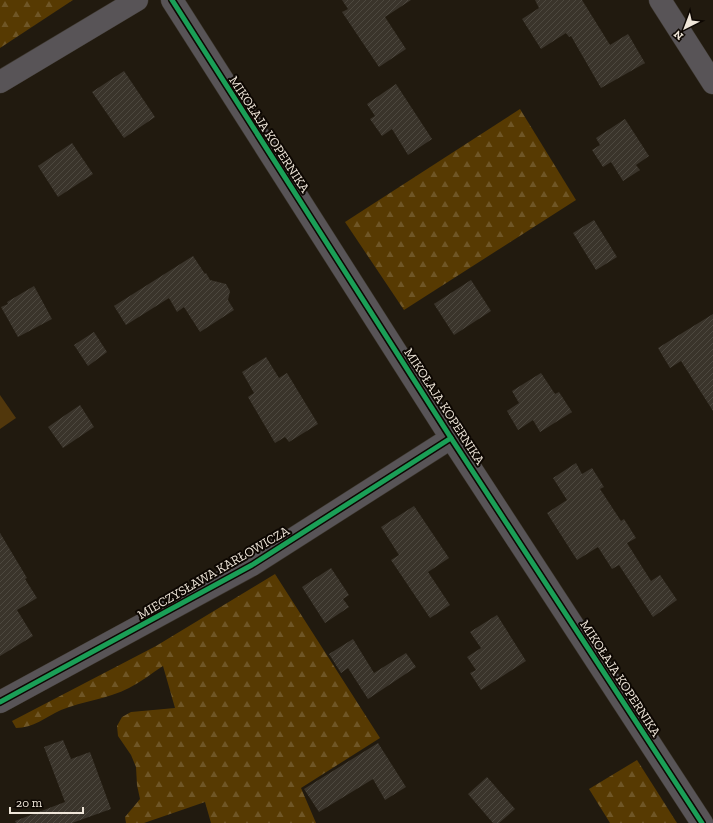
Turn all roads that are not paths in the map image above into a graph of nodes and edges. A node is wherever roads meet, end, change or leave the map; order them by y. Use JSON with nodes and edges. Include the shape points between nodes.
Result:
{"nodes":[{"id":1,"x":137,"y":0,"type":"edge"},
{"id":2,"x":172,"y":0,"type":"edge"},
{"id":3,"x":660,"y":0,"type":"edge"},
{"id":4,"x":0,"y":82,"type":"edge"},
{"id":5,"x":713,"y":83,"type":"edge"},
{"id":6,"x":451,"y":438,"type":"junction"},
{"id":7,"x":0,"y":702,"type":"edge"},
{"id":8,"x":702,"y":823,"type":"edge"}],
"edges":[{"from":1,"to":4,"type":"street"},
{"from":2,"to":6,"type":"street","name":"MIKOŁAJA KOPERNIKA"},
{"from":3,"to":5,"type":"street"},
{"from":6,"to":7,"type":"street","name":"MIECZYSŁAWA KARŁOWICZA","via":[[252,565]]},
{"from":6,"to":8,"type":"street","name":"MIKOŁAJA KOPERNIKA"}]}
